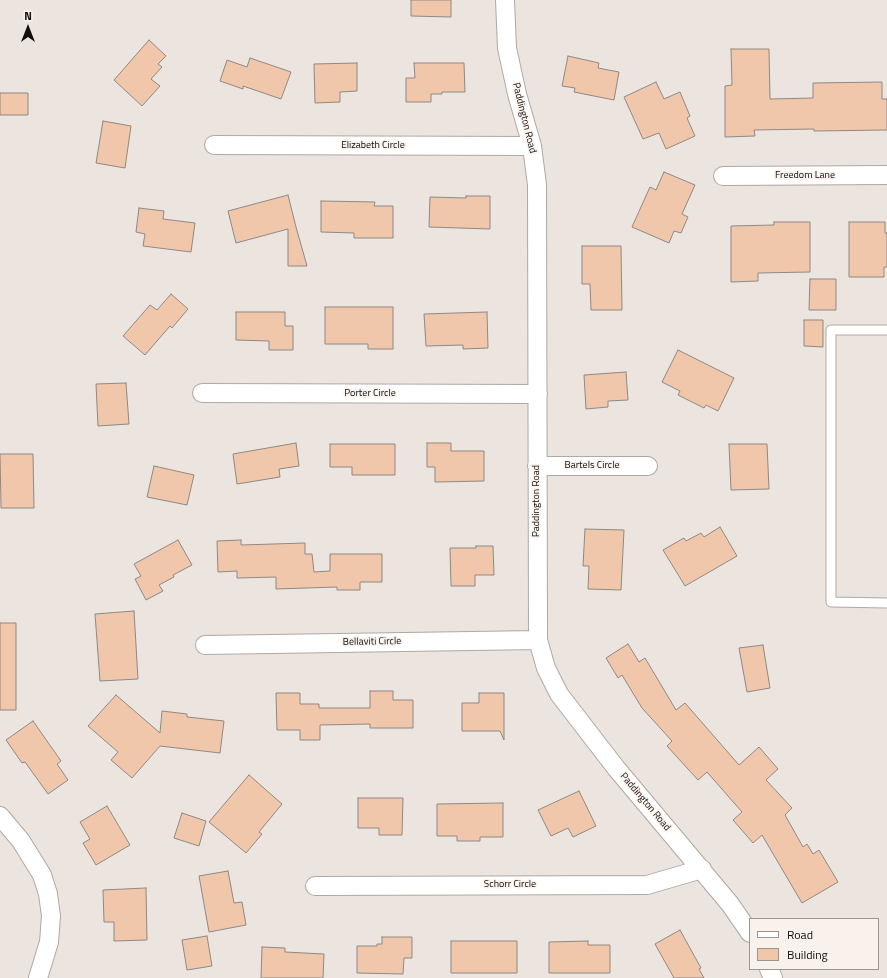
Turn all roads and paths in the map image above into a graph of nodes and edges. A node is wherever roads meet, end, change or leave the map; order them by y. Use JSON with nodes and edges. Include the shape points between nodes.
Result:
{"nodes":[{"id":1,"x":505,"y":0,"type":"edge"},
{"id":2,"x":214,"y":145,"type":"dead end"},
{"id":3,"x":532,"y":146,"type":"junction"},
{"id":4,"x":723,"y":176,"type":"dead end"},
{"id":5,"x":887,"y":176,"type":"edge"},
{"id":6,"x":887,"y":330,"type":"edge"},
{"id":7,"x":202,"y":393,"type":"dead end"},
{"id":8,"x":538,"y":394,"type":"junction"},
{"id":9,"x":537,"y":466,"type":"junction"},
{"id":10,"x":648,"y":466,"type":"dead end"},
{"id":11,"x":887,"y":603,"type":"edge"},
{"id":12,"x":538,"y":640,"type":"junction"},
{"id":13,"x":205,"y":644,"type":"dead end"},
{"id":14,"x":0,"y":816,"type":"edge"},
{"id":15,"x":702,"y":869,"type":"junction"},
{"id":16,"x":315,"y":886,"type":"dead end"},
{"id":17,"x":749,"y":932,"type":"edge"},
{"id":18,"x":38,"y":978,"type":"edge"}],
"edges":[{"from":1,"to":3,"type":"street","name":"Paddington Road","via":[[507,48]]},
{"from":2,"to":3,"type":"street","name":"Elizabeth Circle"},
{"from":3,"to":8,"type":"street","name":"Paddington Road","via":[[537,184]]},
{"from":4,"to":5,"type":"street","name":"Freedom Lane"},
{"from":6,"to":11,"type":"lane","via":[[830,330],[831,602]]},
{"from":7,"to":8,"type":"street","name":"Porter Circle"},
{"from":8,"to":9,"type":"street","name":"Paddington Road"},
{"from":9,"to":10,"type":"street","name":"Bartels Circle"},
{"from":9,"to":12,"type":"street","name":"Paddington Road"},
{"from":12,"to":13,"type":"street","name":"Bellaviti Circle"},
{"from":12,"to":15,"type":"street","name":"Paddington Road","via":[[546,668],[559,694],[616,768]]},
{"from":14,"to":18,"type":"street","via":[[21,841],[42,875],[48,894],[51,916],[49,942]]},
{"from":15,"to":16,"type":"street","name":"Schorr Circle","via":[[646,885]]},
{"from":15,"to":17,"type":"street","name":"Paddington Road"}]}
